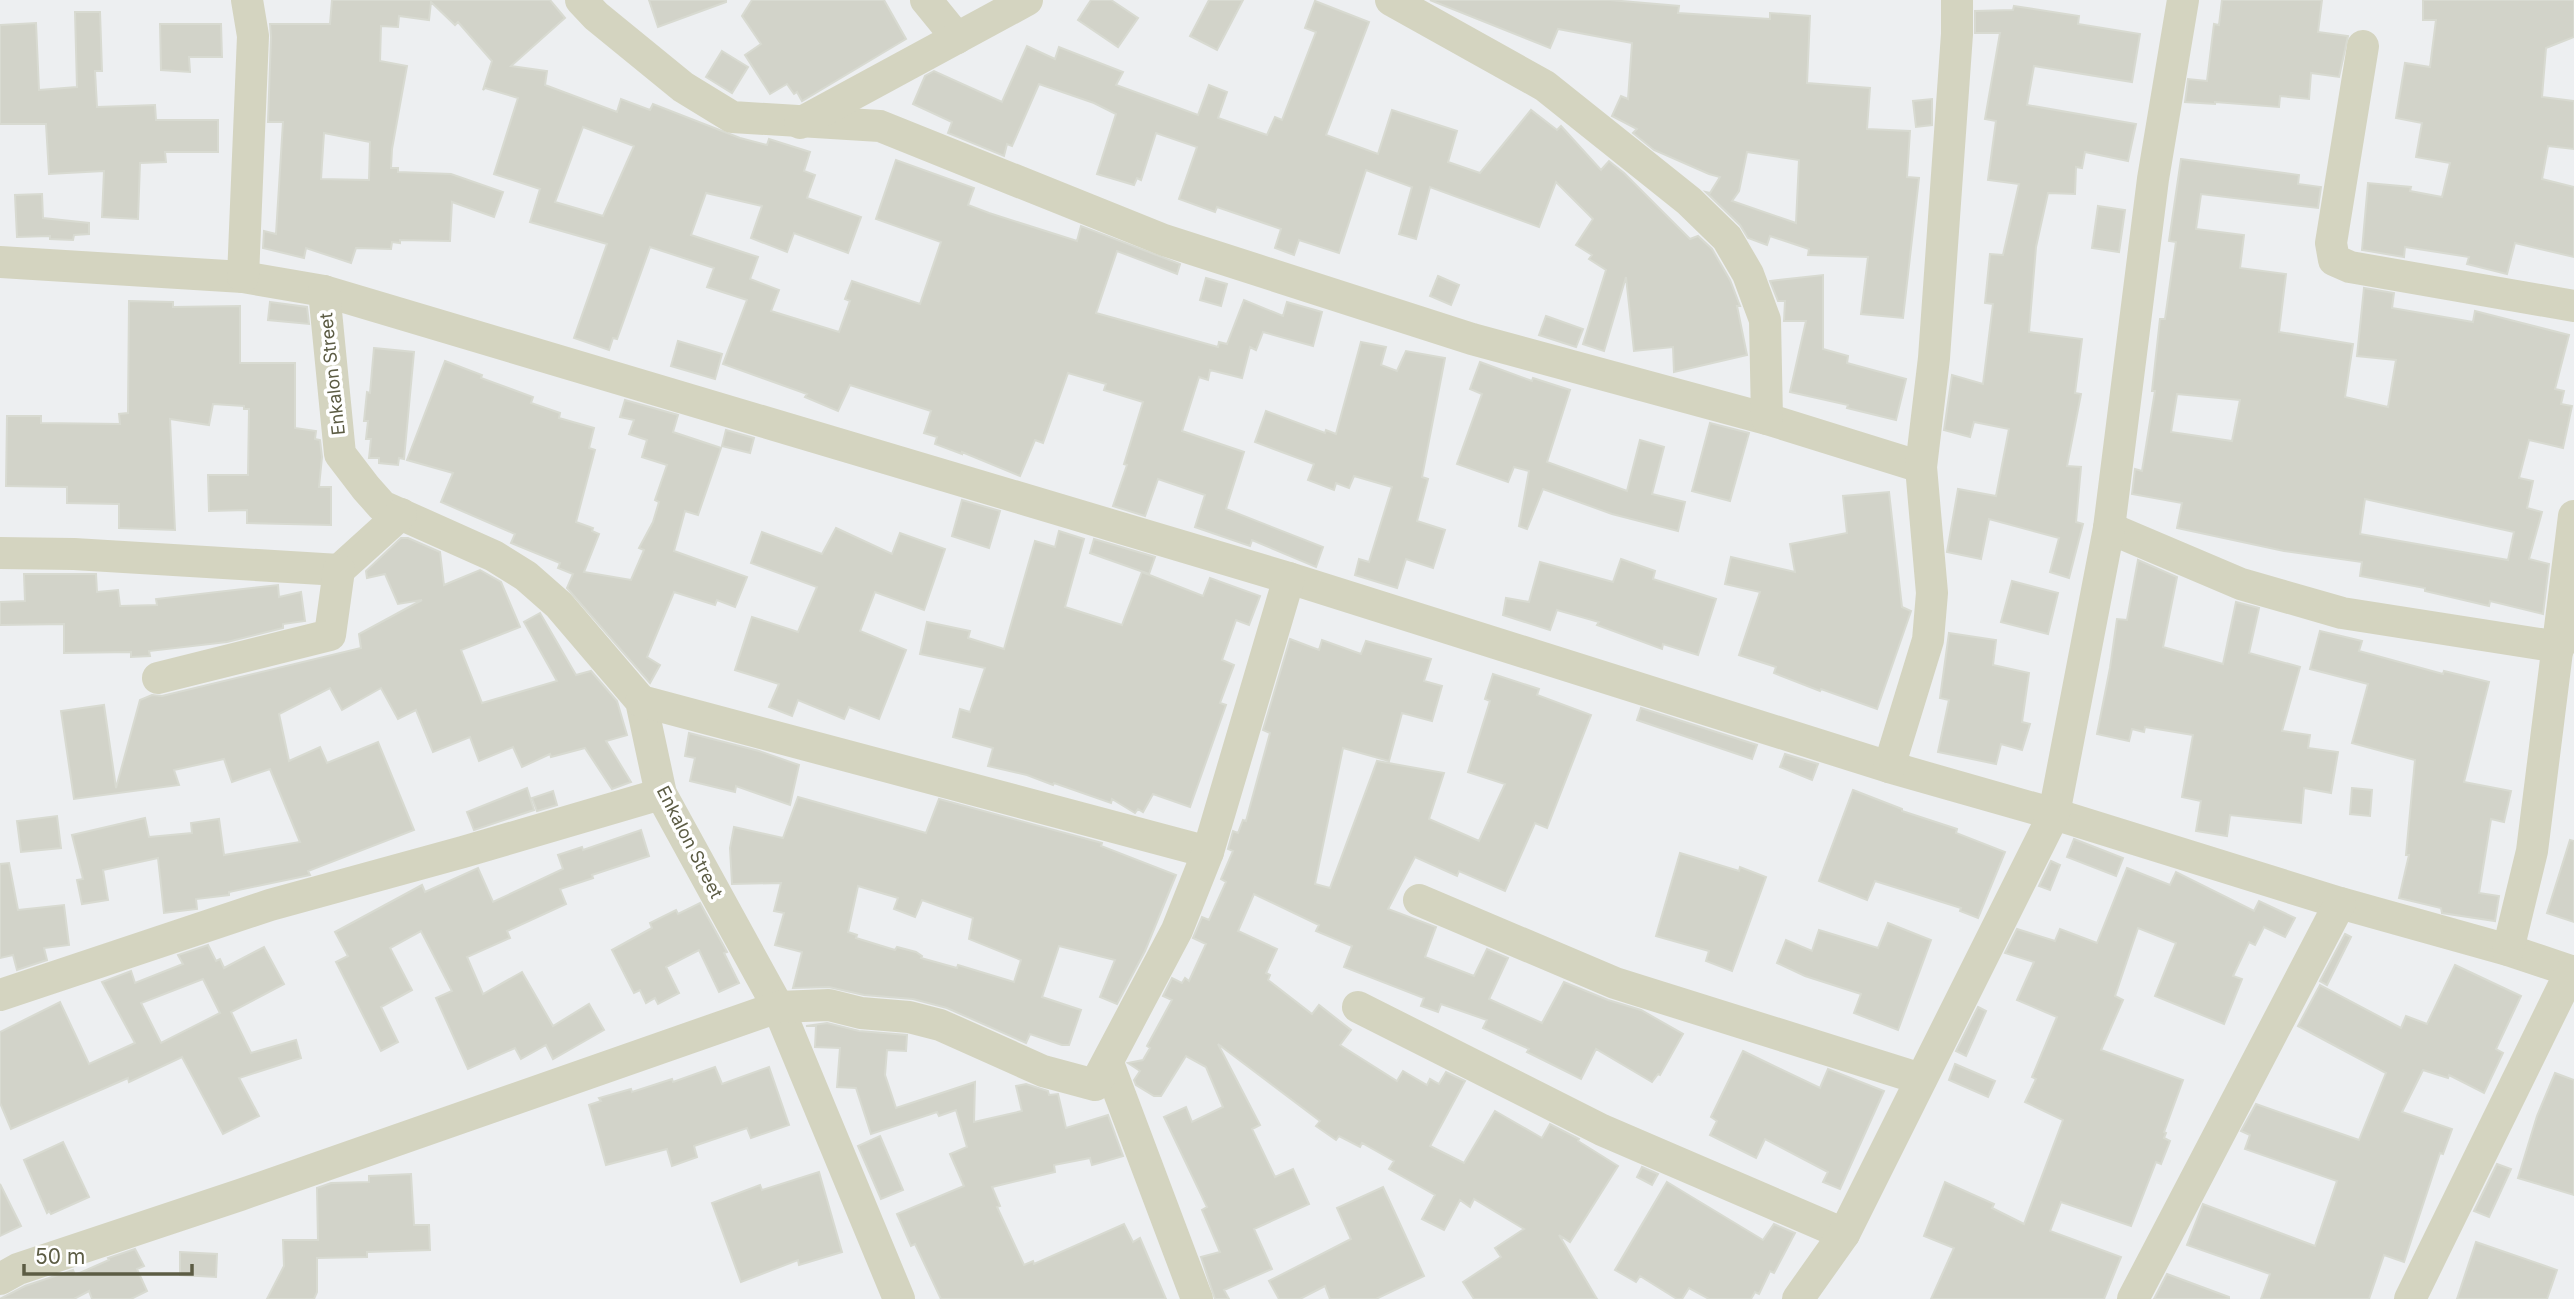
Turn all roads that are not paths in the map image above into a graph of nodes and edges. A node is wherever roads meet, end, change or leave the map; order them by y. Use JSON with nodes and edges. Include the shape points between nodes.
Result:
{"nodes":[{"id":1,"x":247,"y":0,"type":"edge"},
{"id":2,"x":581,"y":0,"type":"edge"},
{"id":3,"x":926,"y":0,"type":"edge"},
{"id":4,"x":1027,"y":0,"type":"edge"},
{"id":5,"x":1391,"y":0,"type":"edge"},
{"id":6,"x":1957,"y":0,"type":"edge"},
{"id":7,"x":2183,"y":0,"type":"edge"},
{"id":8,"x":957,"y":38,"type":"junction"},
{"id":9,"x":2363,"y":46,"type":"dead end"},
{"id":10,"x":800,"y":123,"type":"junction"},
{"id":11,"x":0,"y":262,"type":"edge"},
{"id":12,"x":243,"y":277,"type":"junction"},
{"id":13,"x":324,"y":291,"type":"junction"},
{"id":14,"x":2574,"y":306,"type":"edge"},
{"id":15,"x":1767,"y":419,"type":"junction"},
{"id":16,"x":1921,"y":467,"type":"junction"},
{"id":17,"x":401,"y":514,"type":"junction"},
{"id":18,"x":2574,"y":516,"type":"edge"},
{"id":19,"x":2109,"y":528,"type":"junction"},
{"id":20,"x":0,"y":553,"type":"edge"},
{"id":21,"x":339,"y":570,"type":"junction"},
{"id":22,"x":1289,"y":578,"type":"junction"},
{"id":23,"x":2559,"y":647,"type":"junction"},
{"id":24,"x":158,"y":678,"type":"dead end"},
{"id":25,"x":641,"y":701,"type":"junction"},
{"id":26,"x":1889,"y":767,"type":"junction"},
{"id":27,"x":661,"y":794,"type":"junction"},
{"id":28,"x":2054,"y":814,"type":"junction"},
{"id":29,"x":1208,"y":852,"type":"junction"},
{"id":30,"x":1419,"y":900,"type":"dead end"},
{"id":31,"x":2340,"y":903,"type":"junction"},
{"id":32,"x":2508,"y":950,"type":"junction"},
{"id":33,"x":2572,"y":972,"type":"edge"},
{"id":34,"x":0,"y":995,"type":"edge"},
{"id":35,"x":779,"y":1007,"type":"junction"},
{"id":36,"x":1358,"y":1007,"type":"dead end"},
{"id":37,"x":1108,"y":1063,"type":"junction"},
{"id":38,"x":1921,"y":1079,"type":"junction"},
{"id":39,"x":1844,"y":1234,"type":"junction"},
{"id":40,"x":0,"y":1279,"type":"edge"},
{"id":41,"x":899,"y":1299,"type":"edge"},
{"id":42,"x":1197,"y":1299,"type":"edge"},
{"id":43,"x":1798,"y":1299,"type":"edge"},
{"id":44,"x":2133,"y":1299,"type":"edge"},
{"id":45,"x":2410,"y":1299,"type":"edge"}],
"edges":[{"from":1,"to":12,"type":"street","via":[[253,36]]},
{"from":2,"to":10,"type":"street","via":[[683,87],[732,117]]},
{"from":3,"to":8,"type":"street"},
{"from":4,"to":8,"type":"street"},
{"from":5,"to":15,"type":"street","via":[[1545,86],[1689,201],[1727,239],[1748,274],[1765,320]]},
{"from":6,"to":16,"type":"street","via":[[1935,344]]},
{"from":7,"to":19,"type":"street","via":[[2153,178]]},
{"from":8,"to":10,"type":"street"},
{"from":9,"to":14,"type":"street","via":[[2331,243],[2334,260],[2350,267]]},
{"from":10,"to":15,"type":"street","via":[[880,126],[1164,240],[1472,340]]},
{"from":11,"to":12,"type":"street"},
{"from":12,"to":13,"type":"street"},
{"from":13,"to":17,"type":"street","name":"Enkalon Street","via":[[340,454],[382,506]]},
{"from":13,"to":22,"type":"street"},
{"from":15,"to":16,"type":"street"},
{"from":16,"to":26,"type":"street","via":[[1932,593],[1928,640]]},
{"from":17,"to":21,"type":"street"},
{"from":17,"to":25,"type":"street","name":"Enkalon Street","via":[[494,556],[526,576],[559,605]]},
{"from":18,"to":23,"type":"street"},
{"from":19,"to":23,"type":"street","via":[[2241,584],[2342,613]]},
{"from":19,"to":28,"type":"street"},
{"from":20,"to":21,"type":"street"},
{"from":21,"to":24,"type":"street","via":[[330,635]]},
{"from":22,"to":26,"type":"street"},
{"from":22,"to":29,"type":"street"},
{"from":23,"to":32,"type":"street","via":[[2532,850]]},
{"from":25,"to":27,"type":"street","name":"Enkalon Street"},
{"from":25,"to":29,"type":"street"},
{"from":26,"to":28,"type":"street"},
{"from":27,"to":34,"type":"street","via":[[270,905]]},
{"from":27,"to":35,"type":"street","name":"Enkalon Street"},
{"from":28,"to":31,"type":"street"},
{"from":28,"to":38,"type":"street"},
{"from":29,"to":37,"type":"street","via":[[1177,930]]},
{"from":30,"to":38,"type":"street","via":[[1615,982]]},
{"from":31,"to":32,"type":"street"},
{"from":31,"to":44,"type":"street"},
{"from":32,"to":33,"type":"street"},
{"from":33,"to":45,"type":"street"},
{"from":35,"to":37,"type":"street","via":[[829,1005],[940,1024],[1044,1071],[1095,1085]]},
{"from":35,"to":40,"type":"street","via":[[18,1269]]},
{"from":35,"to":41,"type":"street","name":"Enkalon Street"},
{"from":36,"to":39,"type":"street","via":[[1602,1130]]},
{"from":37,"to":42,"type":"street"},
{"from":38,"to":39,"type":"street"},
{"from":39,"to":43,"type":"street"}]}
